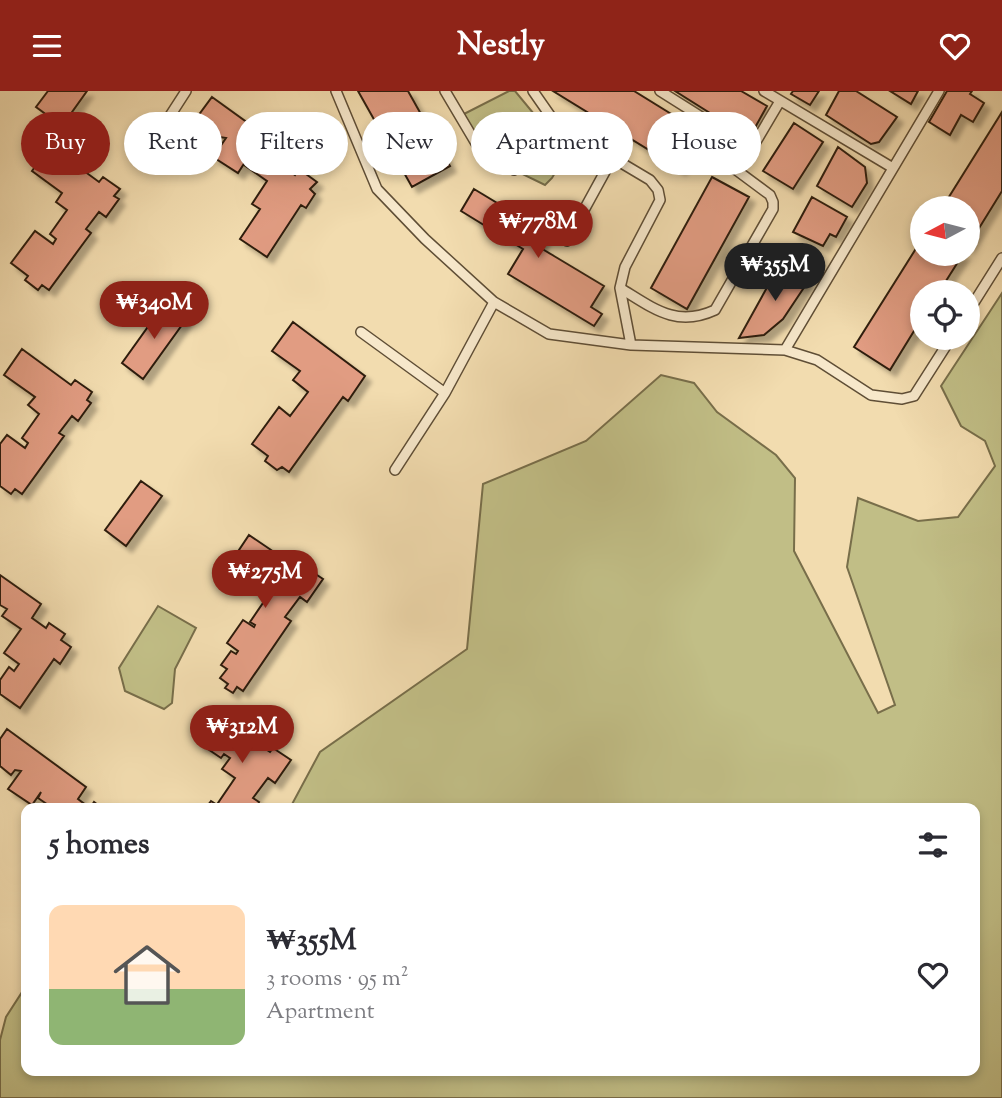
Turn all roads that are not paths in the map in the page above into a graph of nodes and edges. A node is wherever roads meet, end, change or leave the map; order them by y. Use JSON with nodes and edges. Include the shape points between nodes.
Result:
{"nodes":[{"id":1,"x":186,"y":91,"type":"edge"},
{"id":2,"x":335,"y":91,"type":"edge"},
{"id":3,"x":445,"y":91,"type":"edge"},
{"id":4,"x":533,"y":91,"type":"edge"},
{"id":5,"x":660,"y":91,"type":"edge"},
{"id":6,"x":764,"y":91,"type":"edge"},
{"id":7,"x":939,"y":91,"type":"edge"},
{"id":8,"x":780,"y":100,"type":"junction"},
{"id":9,"x":172,"y":112,"type":"edge"},
{"id":10,"x":548,"y":112,"type":"edge"},
{"id":11,"x":471,"y":135,"type":"edge"},
{"id":12,"x":893,"y":168,"type":"junction"},
{"id":13,"x":633,"y":169,"type":"edge"},
{"id":14,"x":603,"y":175,"type":"edge"},
{"id":15,"x":743,"y":175,"type":"edge"},
{"id":16,"x":567,"y":241,"type":"dead end"},
{"id":17,"x":1002,"y":258,"type":"edge"},
{"id":18,"x":620,"y":288,"type":"junction"},
{"id":19,"x":980,"y":293,"type":"edge"},
{"id":20,"x":494,"y":302,"type":"junction"},
{"id":21,"x":361,"y":332,"type":"dead end"},
{"id":22,"x":631,"y":345,"type":"junction"},
{"id":23,"x":785,"y":350,"type":"junction"},
{"id":24,"x":943,"y":350,"type":"edge"},
{"id":25,"x":445,"y":393,"type":"junction"},
{"id":26,"x":395,"y":470,"type":"dead end"}],
"edges":[{"from":1,"to":9,"type":"lane"},
{"from":2,"to":20,"type":"lane","via":[[377,189]]},
{"from":3,"to":11,"type":"lane"},
{"from":4,"to":10,"type":"lane"},
{"from":5,"to":8,"type":"lane","via":[[749,148]]},
{"from":6,"to":8,"type":"lane"},
{"from":7,"to":12,"type":"lane"},
{"from":8,"to":12,"type":"lane"},
{"from":12,"to":23,"type":"lane"},
{"from":13,"to":18,"type":"lane","via":[[650,180],[660,200],[625,267]]},
{"from":14,"to":16,"type":"lane"},
{"from":15,"to":18,"type":"lane","via":[[770,195],[773,209],[715,310],[699,317],[667,316]]},
{"from":17,"to":19,"type":"lane"},
{"from":18,"to":22,"type":"lane"},
{"from":20,"to":22,"type":"lane","via":[[549,334]]},
{"from":20,"to":25,"type":"lane"},
{"from":21,"to":25,"type":"lane"},
{"from":22,"to":23,"type":"lane"},
{"from":23,"to":24,"type":"lane","via":[[817,359],[871,395],[901,399],[914,396]]},
{"from":25,"to":26,"type":"lane"}]}
